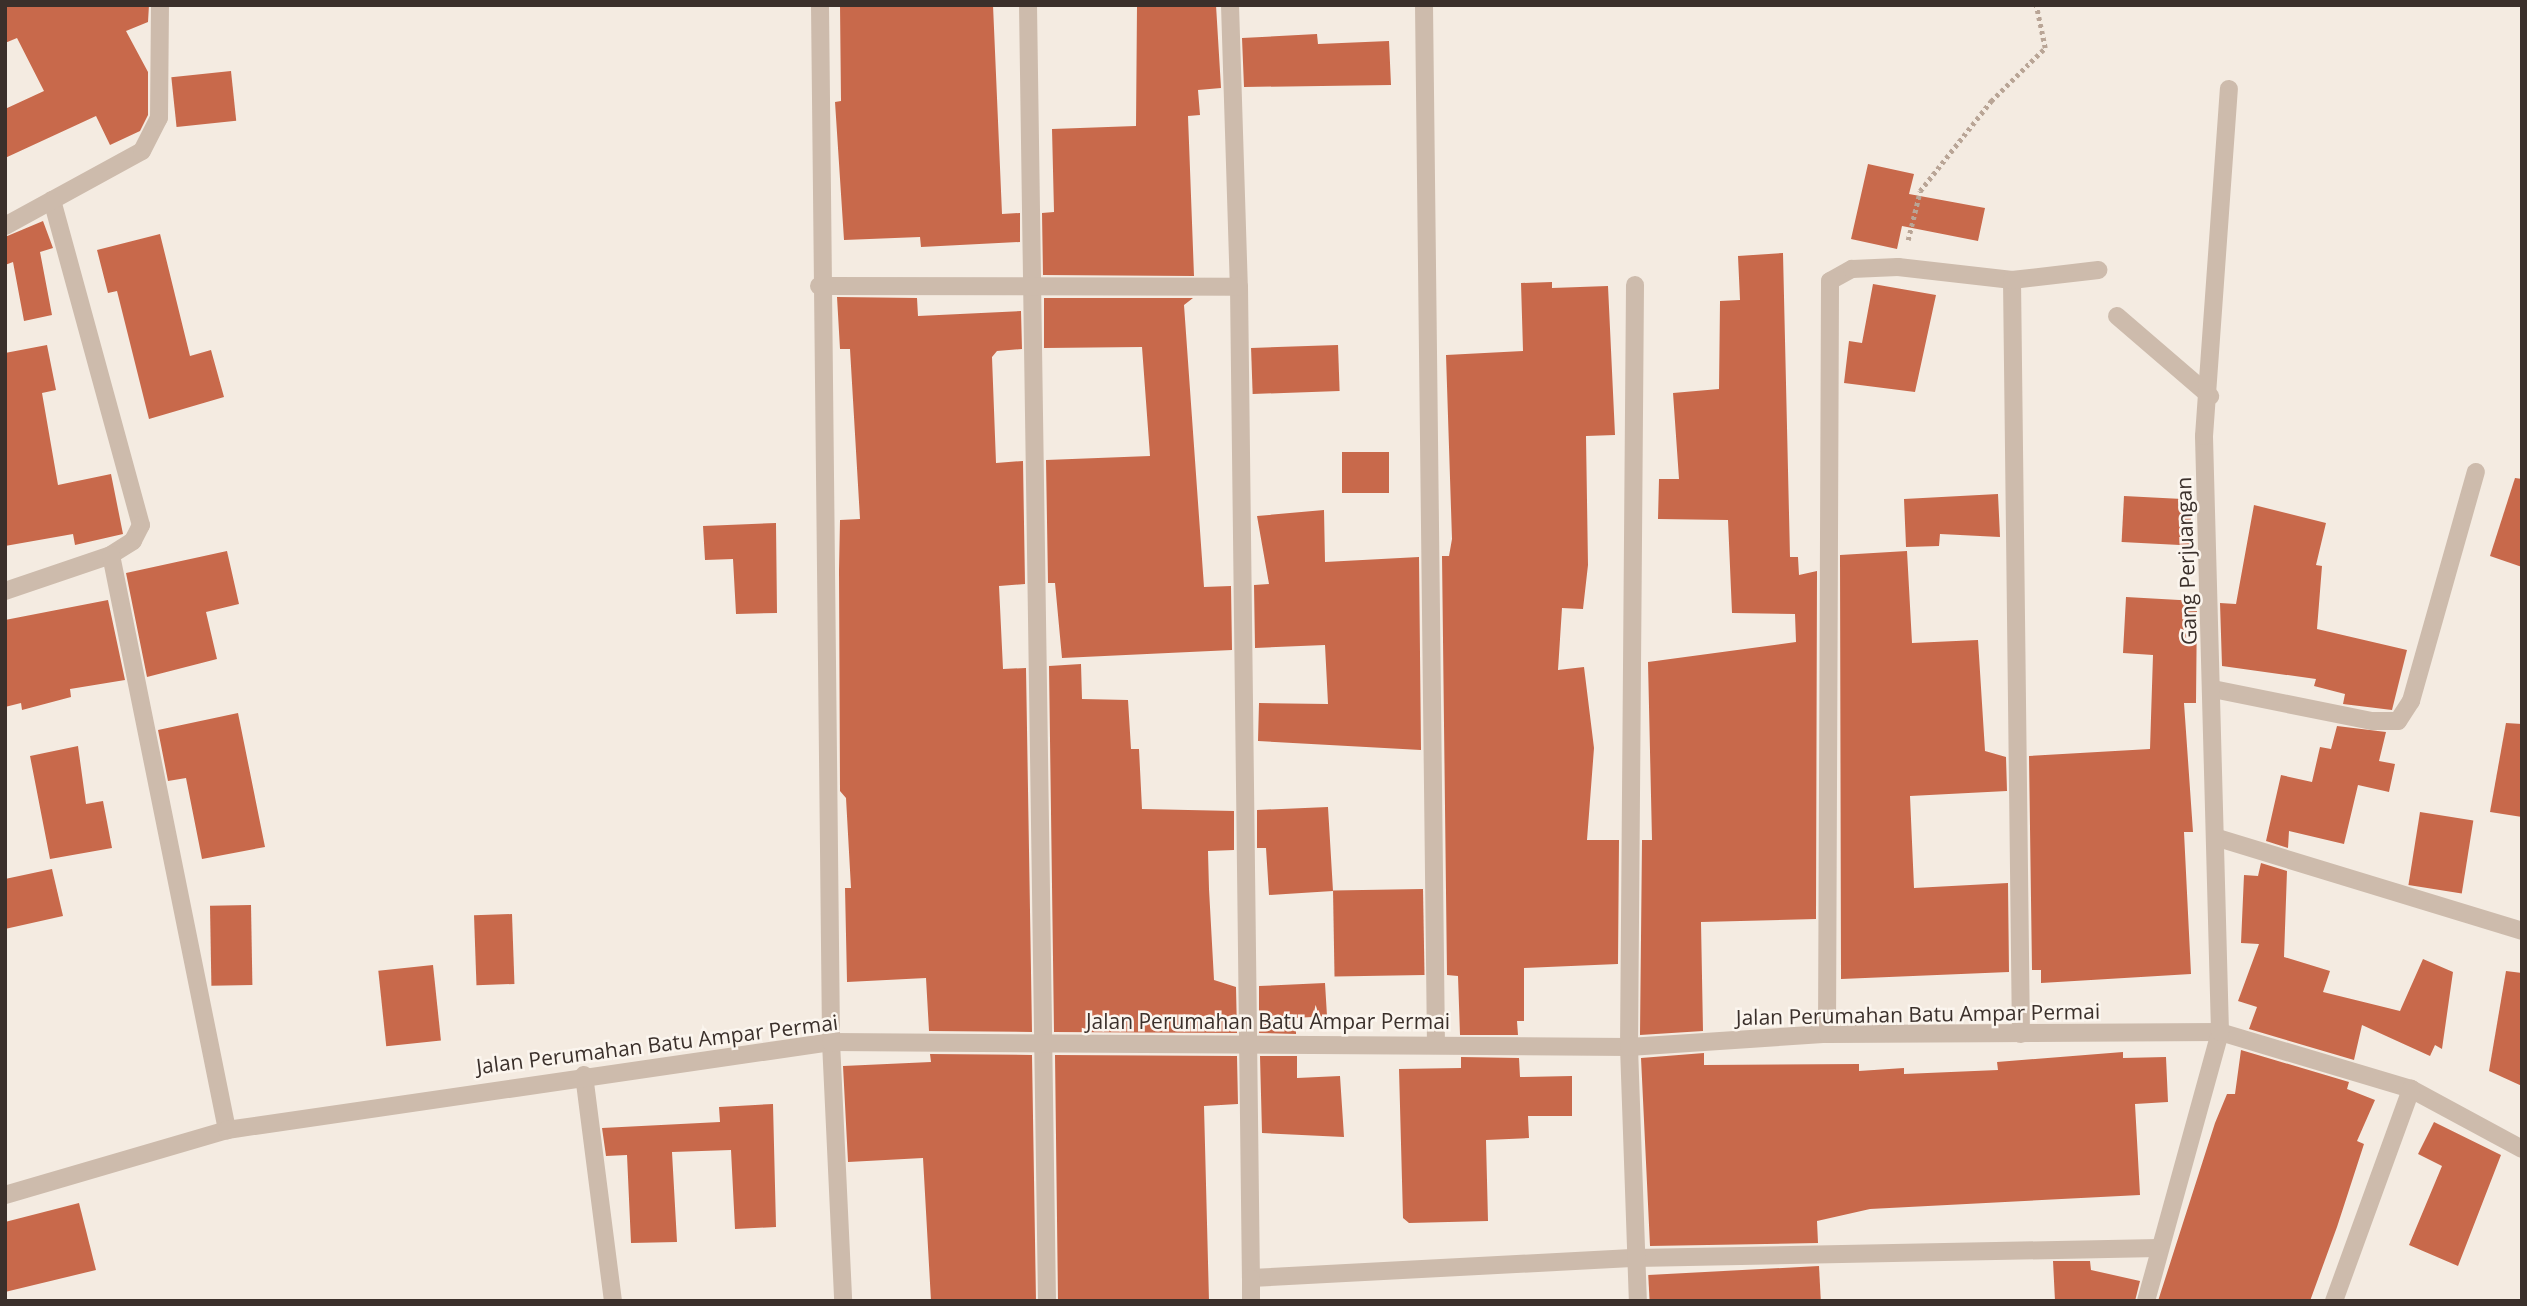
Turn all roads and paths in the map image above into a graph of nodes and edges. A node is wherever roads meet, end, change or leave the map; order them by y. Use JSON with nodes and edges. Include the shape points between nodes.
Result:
{"nodes":[{"id":1,"x":160,"y":5,"type":"edge"},
{"id":2,"x":820,"y":5,"type":"edge"},
{"id":3,"x":1028,"y":5,"type":"edge"},
{"id":4,"x":1230,"y":5,"type":"edge"},
{"id":5,"x":1424,"y":5,"type":"edge"},
{"id":6,"x":1779,"y":5,"type":"edge"},
{"id":7,"x":1808,"y":5,"type":"edge"},
{"id":8,"x":2036,"y":5,"type":"edge"},
{"id":9,"x":2229,"y":89,"type":"dead end"},
{"id":10,"x":52,"y":200,"type":"junction"},
{"id":11,"x":5,"y":226,"type":"edge"},
{"id":12,"x":1898,"y":267,"type":"junction"},
{"id":13,"x":2098,"y":270,"type":"dead end"},
{"id":14,"x":2012,"y":280,"type":"junction"},
{"id":15,"x":1031,"y":282,"type":"junction"},
{"id":16,"x":1635,"y":285,"type":"dead end"},
{"id":17,"x":818,"y":286,"type":"junction"},
{"id":18,"x":1239,"y":287,"type":"junction"},
{"id":19,"x":2117,"y":316,"type":"dead end"},
{"id":20,"x":2210,"y":396,"type":"junction"},
{"id":21,"x":2476,"y":472,"type":"dead end"},
{"id":22,"x":111,"y":555,"type":"junction"},
{"id":23,"x":5,"y":591,"type":"edge"},
{"id":24,"x":2213,"y":689,"type":"junction"},
{"id":25,"x":2218,"y":838,"type":"junction"},
{"id":26,"x":2522,"y":931,"type":"edge"},
{"id":27,"x":2220,"y":1032,"type":"junction"},
{"id":28,"x":1827,"y":1034,"type":"junction"},
{"id":29,"x":2021,"y":1034,"type":"junction"},
{"id":30,"x":831,"y":1042,"type":"junction"},
{"id":31,"x":1436,"y":1043,"type":"junction"},
{"id":32,"x":1042,"y":1044,"type":"junction"},
{"id":33,"x":1251,"y":1047,"type":"junction"},
{"id":34,"x":1629,"y":1047,"type":"junction"},
{"id":35,"x":584,"y":1075,"type":"junction"},
{"id":36,"x":2411,"y":1089,"type":"junction"},
{"id":37,"x":228,"y":1130,"type":"junction"},
{"id":38,"x":2522,"y":1149,"type":"edge"},
{"id":39,"x":5,"y":1195,"type":"edge"},
{"id":40,"x":2159,"y":1248,"type":"junction"},
{"id":41,"x":1636,"y":1258,"type":"junction"},
{"id":42,"x":1251,"y":1278,"type":"junction"},
{"id":43,"x":613,"y":1301,"type":"edge"},
{"id":44,"x":843,"y":1301,"type":"edge"},
{"id":45,"x":1047,"y":1301,"type":"edge"},
{"id":46,"x":1251,"y":1301,"type":"edge"},
{"id":47,"x":1638,"y":1301,"type":"edge"},
{"id":48,"x":2146,"y":1301,"type":"edge"},
{"id":49,"x":2334,"y":1301,"type":"edge"}],
"edges":[{"from":1,"to":10,"type":"street","via":[[159,118],[142,151]]},
{"from":2,"to":17,"type":"street"},
{"from":3,"to":15,"type":"street"},
{"from":4,"to":18,"type":"street"},
{"from":5,"to":31,"type":"street"},
{"from":6,"to":7,"type":"path"},
{"from":8,"to":12,"type":"path","via":[[2045,48],[1991,101],[1920,191]]},
{"from":9,"to":20,"type":"street","name":"Gang Perjuangan"},
{"from":10,"to":11,"type":"street"},
{"from":10,"to":22,"type":"street","via":[[141,525],[133,541]]},
{"from":12,"to":14,"type":"street"},
{"from":12,"to":28,"type":"street","via":[[1852,269],[1830,281]]},
{"from":13,"to":14,"type":"street"},
{"from":14,"to":29,"type":"street"},
{"from":15,"to":17,"type":"street"},
{"from":15,"to":18,"type":"street"},
{"from":15,"to":32,"type":"street"},
{"from":16,"to":34,"type":"street"},
{"from":17,"to":30,"type":"street"},
{"from":18,"to":33,"type":"street"},
{"from":19,"to":20,"type":"street"},
{"from":20,"to":24,"type":"street","name":"Gang Perjuangan","via":[[2204,436]]},
{"from":21,"to":24,"type":"street","via":[[2411,701],[2398,721],[2372,721]]},
{"from":22,"to":23,"type":"street"},
{"from":22,"to":37,"type":"street"},
{"from":24,"to":25,"type":"street","name":"Gang Perjuangan"},
{"from":25,"to":26,"type":"street"},
{"from":25,"to":27,"type":"street","name":"Gang Perjuangan"},
{"from":27,"to":29,"type":"street","name":"Jalan Perumahan Batu Ampar Permai"},
{"from":27,"to":36,"type":"street","name":"Jalan Perumahan Batu Ampar Permai"},
{"from":27,"to":40,"type":"street","name":"Gang Perjuangan"},
{"from":28,"to":29,"type":"street","name":"Jalan Perumahan Batu Ampar Permai"},
{"from":28,"to":34,"type":"street","name":"Jalan Perumahan Batu Ampar Permai"},
{"from":30,"to":32,"type":"street","name":"Jalan Perumahan Batu Ampar Permai"},
{"from":30,"to":35,"type":"street","name":"Jalan Perumahan Batu Ampar Permai"},
{"from":30,"to":44,"type":"street"},
{"from":31,"to":33,"type":"street","name":"Jalan Perumahan Batu Ampar Permai"},
{"from":31,"to":34,"type":"street","name":"Jalan Perumahan Batu Ampar Permai"},
{"from":32,"to":33,"type":"street","name":"Jalan Perumahan Batu Ampar Permai"},
{"from":32,"to":45,"type":"street"},
{"from":33,"to":42,"type":"street"},
{"from":34,"to":41,"type":"street"},
{"from":35,"to":37,"type":"street","name":"Jalan Perumahan Batu Ampar Permai"},
{"from":35,"to":43,"type":"street"},
{"from":36,"to":38,"type":"street","name":"Jalan Perumahan Batu Ampar Permai"},
{"from":36,"to":49,"type":"street"},
{"from":37,"to":39,"type":"street","name":"Jalan Perumahan Batu Ampar Permai"},
{"from":40,"to":41,"type":"street"},
{"from":40,"to":48,"type":"street","name":"Gang Perjuangan"},
{"from":41,"to":42,"type":"street"},
{"from":41,"to":47,"type":"street"},
{"from":42,"to":46,"type":"street"}]}
